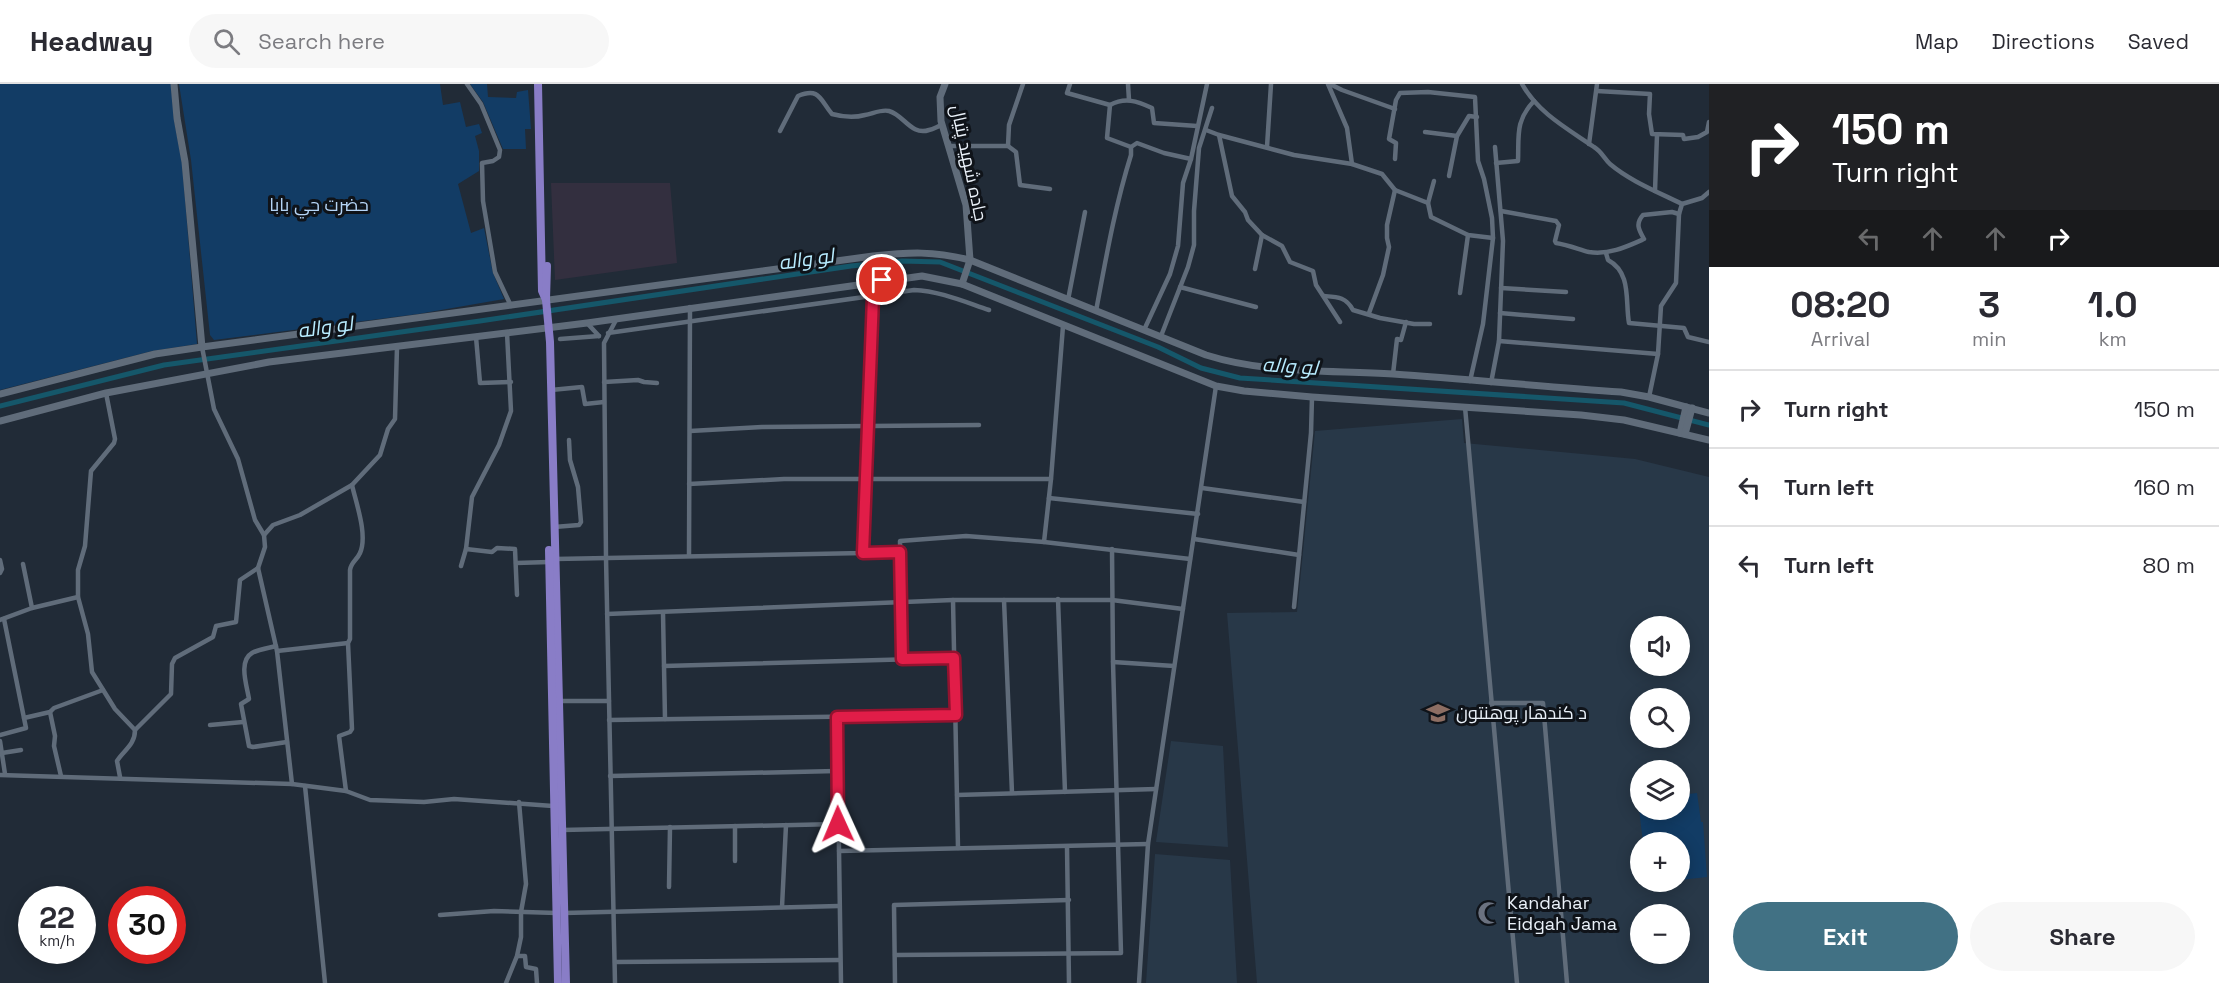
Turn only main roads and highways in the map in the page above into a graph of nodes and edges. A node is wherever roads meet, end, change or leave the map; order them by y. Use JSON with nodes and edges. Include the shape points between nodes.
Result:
{"nodes":[{"id":1,"x":541,"y":84,"type":"edge"},
{"id":2,"x":549,"y":327,"type":"junction"},
{"id":3,"x":552,"y":561,"type":"junction"},
{"id":4,"x":555,"y":701,"type":"junction"},
{"id":5,"x":560,"y":913,"type":"junction"},
{"id":6,"x":558,"y":983,"type":"edge"},
{"id":7,"x":566,"y":983,"type":"edge"}],
"edges":[{"from":1,"to":2,"type":"main road","via":[[542,291]]},
{"from":2,"to":3,"type":"main road"},
{"from":2,"to":3,"type":"main road","via":[[546,341]]},
{"from":3,"to":4,"type":"main road"},
{"from":4,"to":5,"type":"main road","via":[[562,830]]},
{"from":4,"to":5,"type":"main road","via":[[553,806]]},
{"from":5,"to":6,"type":"main road"},
{"from":5,"to":7,"type":"main road"}]}
